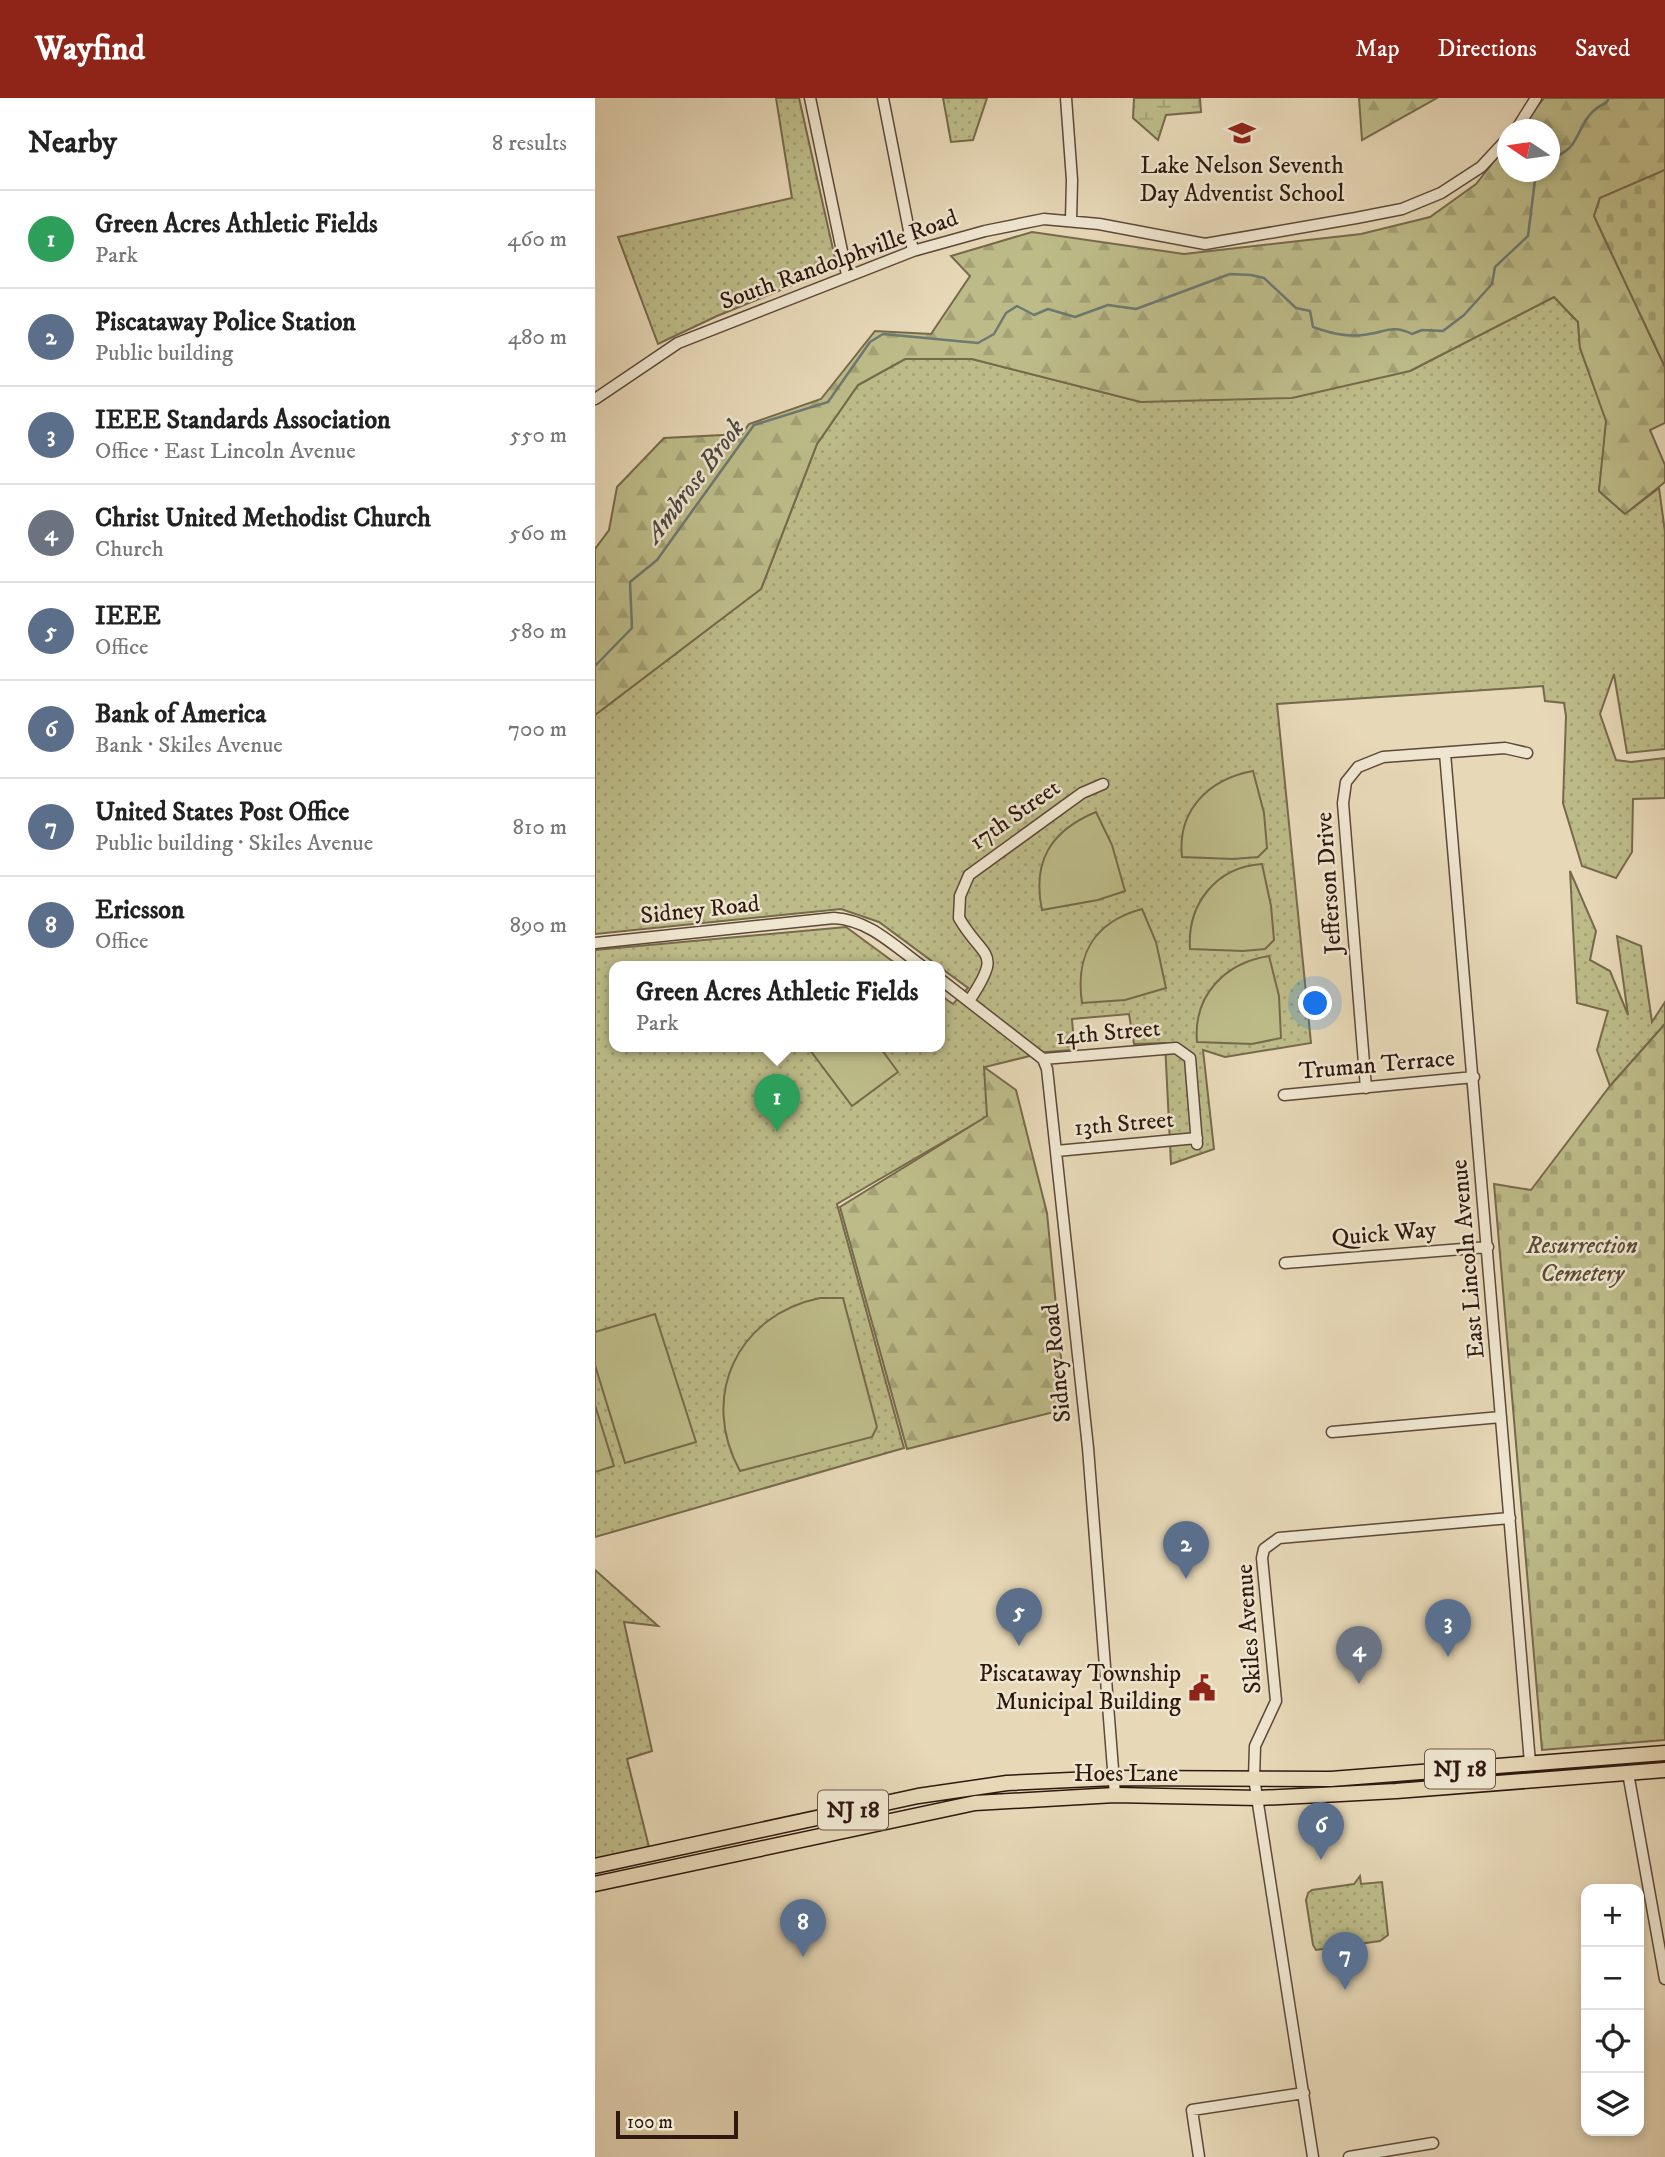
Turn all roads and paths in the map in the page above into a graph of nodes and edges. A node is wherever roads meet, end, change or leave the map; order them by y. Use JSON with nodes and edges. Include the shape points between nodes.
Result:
{"nodes":[{"id":1,"x":810,"y":98,"type":"edge"},
{"id":2,"x":884,"y":98,"type":"edge"},
{"id":3,"x":1066,"y":98,"type":"edge"},
{"id":4,"x":1536,"y":98,"type":"edge"},
{"id":5,"x":1523,"y":119,"type":"edge"},
{"id":6,"x":1497,"y":150,"type":"edge"},
{"id":7,"x":1071,"y":220,"type":"junction"},
{"id":8,"x":913,"y":251,"type":"junction"},
{"id":9,"x":847,"y":275,"type":"junction"},
{"id":10,"x":595,"y":398,"type":"edge"},
{"id":11,"x":1445,"y":752,"type":"junction"},
{"id":12,"x":1527,"y":753,"type":"dead end"},
{"id":13,"x":1103,"y":784,"type":"dead end"},
{"id":14,"x":595,"y":943,"type":"edge"},
{"id":15,"x":915,"y":961,"type":"edge"},
{"id":16,"x":945,"y":983,"type":"edge"},
{"id":17,"x":969,"y":1001,"type":"junction"},
{"id":18,"x":1043,"y":1059,"type":"junction"},
{"id":19,"x":1474,"y":1077,"type":"junction"},
{"id":20,"x":1366,"y":1088,"type":"junction"},
{"id":21,"x":1284,"y":1095,"type":"dead end"},
{"id":22,"x":1197,"y":1141,"type":"joint"},
{"id":23,"x":1056,"y":1152,"type":"junction"},
{"id":24,"x":1487,"y":1247,"type":"junction"},
{"id":25,"x":1285,"y":1263,"type":"dead end"},
{"id":26,"x":1501,"y":1417,"type":"junction"},
{"id":27,"x":1332,"y":1432,"type":"dead end"},
{"id":28,"x":1510,"y":1518,"type":"junction"},
{"id":29,"x":1665,"y":1753,"type":"edge"},
{"id":30,"x":1530,"y":1763,"type":"junction"},
{"id":31,"x":1665,"y":1770,"type":"edge"},
{"id":32,"x":1629,"y":1773,"type":"junction"},
{"id":33,"x":1114,"y":1778,"type":"junction"},
{"id":34,"x":1254,"y":1778,"type":"junction"},
{"id":35,"x":1115,"y":1795,"type":"junction"},
{"id":36,"x":1258,"y":1798,"type":"junction"},
{"id":37,"x":595,"y":1866,"type":"edge"},
{"id":38,"x":595,"y":1884,"type":"edge"},
{"id":39,"x":1665,"y":1979,"type":"edge"},
{"id":40,"x":1304,"y":2093,"type":"junction"},
{"id":41,"x":1433,"y":2143,"type":"dead end"},
{"id":42,"x":1199,"y":2157,"type":"edge"},
{"id":43,"x":1313,"y":2157,"type":"edge"},
{"id":44,"x":1349,"y":2157,"type":"edge"}],
"edges":[{"from":1,"to":9,"type":"street"},
{"from":2,"to":8,"type":"street"},
{"from":3,"to":7,"type":"street"},
{"from":4,"to":5,"type":"street"},
{"from":6,"to":7,"type":"street","name":"South Randolphville Road","via":[[1481,167],[1441,193],[1402,209],[1205,244]]},
{"from":7,"to":8,"type":"street","name":"South Randolphville Road","via":[[1044,219]]},
{"from":8,"to":9,"type":"street","name":"South Randolphville Road"},
{"from":9,"to":10,"type":"street","name":"South Randolphville Road","via":[[678,343]]},
{"from":11,"to":12,"type":"street","name":"Jefferson Drive","via":[[1505,748]]},
{"from":11,"to":19,"type":"street","name":"East Lincoln Avenue"},
{"from":11,"to":20,"type":"street","name":"Jefferson Drive","via":[[1372,760],[1358,767],[1346,782],[1343,803]]},
{"from":13,"to":17,"type":"street","name":"17th Street","via":[[1082,793],[969,875],[960,896],[959,918],[983,948],[988,963]]},
{"from":14,"to":15,"type":"street","name":"Sidney Road","via":[[834,918],[866,925]]},
{"from":16,"to":17,"type":"street"},
{"from":17,"to":18,"type":"street"},
{"from":18,"to":22,"type":"street","name":"14th Street","via":[[1176,1048],[1190,1058]]},
{"from":18,"to":23,"type":"street","name":"Sidney Road","via":[[1050,1083]]},
{"from":19,"to":20,"type":"street","name":"Truman Terrace"},
{"from":19,"to":24,"type":"street","name":"East Lincoln Avenue"},
{"from":20,"to":21,"type":"street","name":"Truman Terrace"},
{"from":22,"to":23,"type":"street","name":"13th Street"},
{"from":23,"to":33,"type":"street","name":"Sidney Road","via":[[1088,1448]]},
{"from":24,"to":25,"type":"street","name":"Quick Way"},
{"from":24,"to":26,"type":"street","name":"East Lincoln Avenue"},
{"from":26,"to":27,"type":"street"},
{"from":26,"to":28,"type":"street","name":"East Lincoln Avenue"},
{"from":28,"to":30,"type":"street","name":"East Lincoln Avenue"},
{"from":28,"to":34,"type":"street","name":"Skiles Avenue","via":[[1270,1542],[1262,1558],[1276,1701],[1255,1746]]},
{"from":29,"to":30,"type":"highway","name":"Hoes Lane","number":"NJ 18"},
{"from":30,"to":34,"type":"highway","name":"Hoes Lane","number":"NJ 18","via":[[1331,1779]]},
{"from":31,"to":32,"type":"highway","name":"Hoes Lane","number":"NJ 18"},
{"from":32,"to":36,"type":"highway","name":"Hoes Lane","number":"NJ 18"},
{"from":32,"to":39,"type":"street"},
{"from":33,"to":34,"type":"highway","name":"Hoes Lane","number":"NJ 18"},
{"from":33,"to":35,"type":"street","name":"Sidney Road"},
{"from":33,"to":37,"type":"highway","name":"Hoes Lane","number":"NJ 18","via":[[1007,1783],[930,1794]]},
{"from":34,"to":36,"type":"street","name":"Skiles Avenue"},
{"from":35,"to":36,"type":"highway","name":"Hoes Lane","number":"NJ 18"},
{"from":35,"to":38,"type":"highway","name":"Hoes Lane","number":"NJ 18","via":[[975,1803]]},
{"from":36,"to":40,"type":"street","name":"Skiles Avenue"},
{"from":40,"to":42,"type":"street","via":[[1192,2110]]},
{"from":40,"to":43,"type":"street","name":"Skiles Avenue"},
{"from":41,"to":44,"type":"street"}]}
